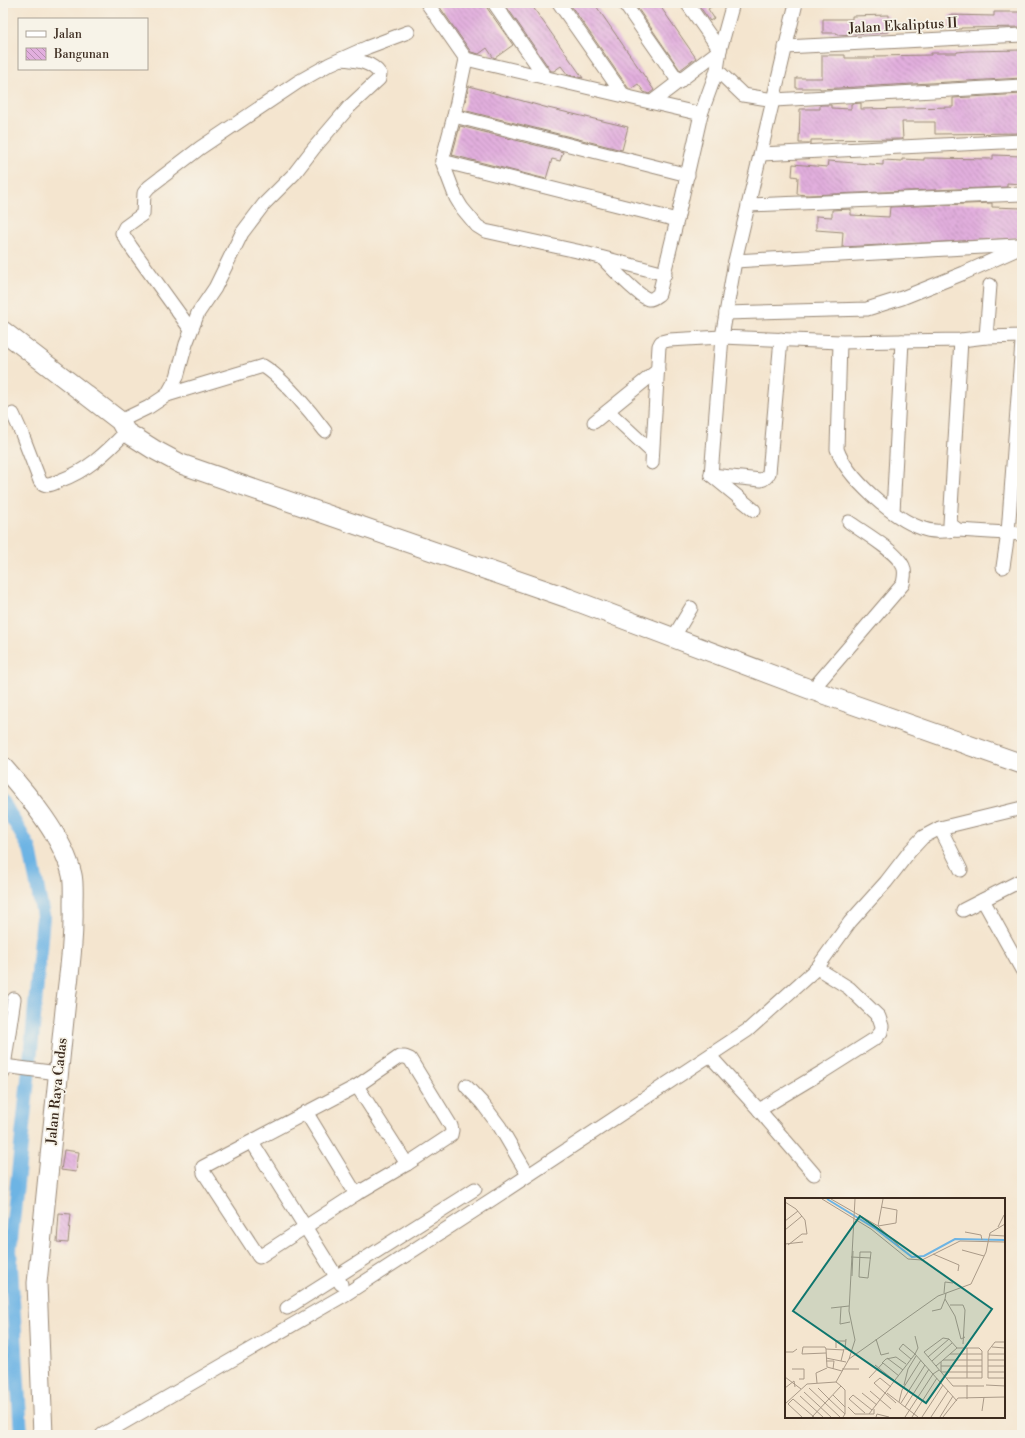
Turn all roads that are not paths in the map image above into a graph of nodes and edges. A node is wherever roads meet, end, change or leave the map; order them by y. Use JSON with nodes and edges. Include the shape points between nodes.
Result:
{"nodes":[{"id":1,"x":427,"y":3,"type":"edge"},
{"id":2,"x":494,"y":3,"type":"edge"},
{"id":3,"x":559,"y":3,"type":"edge"},
{"id":4,"x":624,"y":3,"type":"edge"},
{"id":5,"x":687,"y":3,"type":"edge"},
{"id":6,"x":734,"y":3,"type":"edge"},
{"id":7,"x":796,"y":3,"type":"edge"},
{"id":8,"x":408,"y":32,"type":"dead end"},
{"id":9,"x":1022,"y":35,"type":"edge"},
{"id":10,"x":785,"y":47,"type":"junction"},
{"id":11,"x":720,"y":50,"type":"junction"},
{"id":12,"x":342,"y":59,"type":"junction"},
{"id":13,"x":466,"y":59,"type":"junction"},
{"id":14,"x":717,"y":70,"type":"junction"},
{"id":15,"x":546,"y":78,"type":"junction"},
{"id":16,"x":679,"y":82,"type":"junction"},
{"id":17,"x":1022,"y":86,"type":"edge"},
{"id":18,"x":624,"y":96,"type":"junction"},
{"id":19,"x":774,"y":100,"type":"junction"},
{"id":20,"x":652,"y":102,"type":"junction"},
{"id":21,"x":701,"y":114,"type":"junction"},
{"id":22,"x":454,"y":116,"type":"junction"},
{"id":23,"x":1022,"y":141,"type":"edge"},
{"id":24,"x":761,"y":154,"type":"junction"},
{"id":25,"x":442,"y":161,"type":"junction"},
{"id":26,"x":688,"y":175,"type":"junction"},
{"id":27,"x":1022,"y":194,"type":"edge"},
{"id":28,"x":748,"y":206,"type":"junction"},
{"id":29,"x":678,"y":220,"type":"junction"},
{"id":30,"x":1022,"y":246,"type":"edge"},
{"id":31,"x":603,"y":258,"type":"junction"},
{"id":32,"x":735,"y":261,"type":"junction"},
{"id":33,"x":664,"y":274,"type":"junction"},
{"id":34,"x":990,"y":285,"type":"dead end"},
{"id":35,"x":726,"y":313,"type":"junction"},
{"id":36,"x":191,"y":330,"type":"junction"},
{"id":37,"x":3,"y":331,"type":"edge"},
{"id":38,"x":1022,"y":336,"type":"edge"},
{"id":39,"x":722,"y":337,"type":"junction"},
{"id":40,"x":986,"y":337,"type":"junction"},
{"id":41,"x":781,"y":339,"type":"junction"},
{"id":42,"x":961,"y":340,"type":"junction"},
{"id":43,"x":902,"y":341,"type":"junction"},
{"id":44,"x":840,"y":342,"type":"junction"},
{"id":45,"x":1022,"y":342,"type":"edge"},
{"id":46,"x":658,"y":370,"type":"junction"},
{"id":47,"x":167,"y":395,"type":"junction"},
{"id":48,"x":608,"y":411,"type":"junction"},
{"id":49,"x":13,"y":414,"type":"dead end"},
{"id":50,"x":594,"y":422,"type":"dead end"},
{"id":51,"x":123,"y":427,"type":"junction"},
{"id":52,"x":325,"y":431,"type":"dead end"},
{"id":53,"x":711,"y":475,"type":"junction"},
{"id":54,"x":754,"y":510,"type":"dead end"},
{"id":55,"x":893,"y":512,"type":"junction"},
{"id":56,"x":849,"y":522,"type":"dead end"},
{"id":57,"x":958,"y":530,"type":"junction"},
{"id":58,"x":1008,"y":533,"type":"junction"},
{"id":59,"x":1022,"y":534,"type":"edge"},
{"id":60,"x":1003,"y":566,"type":"dead end"},
{"id":61,"x":691,"y":608,"type":"dead end"},
{"id":62,"x":673,"y":638,"type":"junction"},
{"id":63,"x":812,"y":690,"type":"junction"},
{"id":64,"x":1022,"y":764,"type":"edge"},
{"id":65,"x":3,"y":767,"type":"edge"},
{"id":66,"x":1021,"y":812,"type":"edge"},
{"id":67,"x":940,"y":828,"type":"junction"},
{"id":68,"x":961,"y":870,"type":"dead end"},
{"id":69,"x":1022,"y":880,"type":"edge"},
{"id":70,"x":983,"y":900,"type":"junction"},
{"id":71,"x":963,"y":910,"type":"dead end"},
{"id":72,"x":817,"y":968,"type":"junction"},
{"id":73,"x":1022,"y":970,"type":"edge"},
{"id":74,"x":14,"y":999,"type":"dead end"},
{"id":75,"x":710,"y":1056,"type":"junction"},
{"id":76,"x":6,"y":1069,"type":"edge"},
{"id":77,"x":51,"y":1072,"type":"junction"},
{"id":78,"x":357,"y":1086,"type":"junction"},
{"id":79,"x":466,"y":1086,"type":"dead end"},
{"id":80,"x":760,"y":1110,"type":"junction"},
{"id":81,"x":306,"y":1112,"type":"junction"},
{"id":82,"x":252,"y":1142,"type":"junction"},
{"id":83,"x":408,"y":1164,"type":"junction"},
{"id":84,"x":814,"y":1174,"type":"dead end"},
{"id":85,"x":528,"y":1175,"type":"junction"},
{"id":86,"x":475,"y":1189,"type":"dead end"},
{"id":87,"x":356,"y":1194,"type":"junction"},
{"id":88,"x":305,"y":1228,"type":"junction"},
{"id":89,"x":337,"y":1276,"type":"junction"},
{"id":90,"x":346,"y":1294,"type":"junction"},
{"id":91,"x":287,"y":1308,"type":"dead end"},
{"id":92,"x":43,"y":1435,"type":"edge"},
{"id":93,"x":102,"y":1435,"type":"edge"}],
"edges":[{"from":1,"to":13,"type":"street"},
{"from":2,"to":15,"type":"street"},
{"from":3,"to":18,"type":"street"},
{"from":4,"to":16,"type":"street"},
{"from":5,"to":11,"type":"street"},
{"from":6,"to":11,"type":"street"},
{"from":7,"to":10,"type":"street"},
{"from":8,"to":12,"type":"street"},
{"from":9,"to":10,"type":"street","name":"Jalan Ekaliptus II"},
{"from":10,"to":19,"type":"street"},
{"from":11,"to":14,"type":"street"},
{"from":11,"to":16,"type":"street"},
{"from":12,"to":36,"type":"street","via":[[376,67],[380,74],[378,79],[349,107],[242,232],[216,288],[198,313]]},
{"from":12,"to":36,"type":"street","via":[[298,82],[194,152],[149,187],[144,193],[142,214],[125,227],[122,233]]},
{"from":13,"to":15,"type":"street"},
{"from":13,"to":22,"type":"street"},
{"from":14,"to":19,"type":"street","via":[[743,95]]},
{"from":14,"to":21,"type":"street"},
{"from":15,"to":18,"type":"street"},
{"from":16,"to":20,"type":"street"},
{"from":17,"to":19,"type":"street"},
{"from":18,"to":20,"type":"street"},
{"from":19,"to":24,"type":"street"},
{"from":20,"to":21,"type":"street"},
{"from":21,"to":26,"type":"street"},
{"from":22,"to":25,"type":"street"},
{"from":22,"to":26,"type":"street"},
{"from":23,"to":24,"type":"street"},
{"from":24,"to":28,"type":"street"},
{"from":25,"to":29,"type":"street"},
{"from":25,"to":31,"type":"street","via":[[459,203],[477,226],[486,231]]},
{"from":26,"to":29,"type":"street"},
{"from":27,"to":28,"type":"street"},
{"from":28,"to":32,"type":"street"},
{"from":29,"to":33,"type":"street"},
{"from":30,"to":32,"type":"street"},
{"from":30,"to":35,"type":"street","via":[[964,273],[867,309]]},
{"from":31,"to":33,"type":"street"},
{"from":31,"to":33,"type":"street","via":[[647,299],[659,294]]},
{"from":32,"to":35,"type":"street"},
{"from":34,"to":40,"type":"street"},
{"from":35,"to":39,"type":"street"},
{"from":36,"to":47,"type":"street","via":[[177,378]]},
{"from":37,"to":51,"type":"street"},
{"from":38,"to":40,"type":"street"},
{"from":39,"to":41,"type":"street"},
{"from":39,"to":46,"type":"street","via":[[664,341],[660,346]]},
{"from":39,"to":53,"type":"street"},
{"from":40,"to":42,"type":"street"},
{"from":41,"to":44,"type":"street"},
{"from":41,"to":53,"type":"street","via":[[768,476],[761,480]]},
{"from":42,"to":43,"type":"street"},
{"from":42,"to":57,"type":"street","via":[[949,520]]},
{"from":43,"to":44,"type":"street"},
{"from":43,"to":55,"type":"street"},
{"from":44,"to":55,"type":"street","via":[[837,449],[853,475],[876,499]]},
{"from":45,"to":58,"type":"street"},
{"from":46,"to":48,"type":"street"},
{"from":46,"to":48,"type":"street","via":[[652,458]]},
{"from":47,"to":51,"type":"street"},
{"from":47,"to":52,"type":"street","via":[[263,366],[288,387]]},
{"from":48,"to":50,"type":"street"},
{"from":49,"to":51,"type":"street","via":[[40,481],[43,485],[49,486],[92,465],[103,456]]},
{"from":51,"to":62,"type":"street","via":[[153,449],[181,464],[568,598]]},
{"from":53,"to":54,"type":"street"},
{"from":55,"to":57,"type":"street","via":[[922,529]]},
{"from":56,"to":63,"type":"street","via":[[898,558],[904,567],[905,576],[902,584]]},
{"from":57,"to":58,"type":"street"},
{"from":58,"to":59,"type":"street"},
{"from":58,"to":60,"type":"street"},
{"from":61,"to":62,"type":"street"},
{"from":62,"to":63,"type":"street"},
{"from":63,"to":64,"type":"street"},
{"from":65,"to":77,"type":"street","name":"Jalan Raya Cadas","via":[[22,788],[56,838],[72,876],[72,956]]},
{"from":66,"to":67,"type":"street"},
{"from":67,"to":68,"type":"street"},
{"from":67,"to":72,"type":"street","via":[[923,837],[910,851],[850,922]]},
{"from":69,"to":70,"type":"street"},
{"from":70,"to":71,"type":"street"},
{"from":70,"to":73,"type":"street"},
{"from":72,"to":75,"type":"street","via":[[748,1030]]},
{"from":72,"to":80,"type":"street","via":[[849,988],[879,1016],[881,1032],[876,1038]]},
{"from":74,"to":76,"type":"street"},
{"from":75,"to":80,"type":"street"},
{"from":75,"to":85,"type":"street"},
{"from":76,"to":77,"type":"street"},
{"from":77,"to":92,"type":"street","name":"Jalan Raya Cadas","via":[[37,1283]]},
{"from":78,"to":81,"type":"street"},
{"from":78,"to":83,"type":"street"},
{"from":78,"to":83,"type":"street","via":[[399,1057],[410,1059],[452,1130],[451,1135]]},
{"from":79,"to":85,"type":"street","via":[[500,1127]]},
{"from":80,"to":84,"type":"street"},
{"from":81,"to":82,"type":"street"},
{"from":81,"to":87,"type":"street"},
{"from":82,"to":88,"type":"street"},
{"from":82,"to":88,"type":"street","via":[[206,1165],[203,1167],[204,1173],[259,1257]]},
{"from":83,"to":87,"type":"street"},
{"from":85,"to":90,"type":"street"},
{"from":86,"to":89,"type":"street"},
{"from":87,"to":88,"type":"street"},
{"from":88,"to":89,"type":"street"},
{"from":89,"to":90,"type":"street"},
{"from":89,"to":91,"type":"street"},
{"from":90,"to":93,"type":"street"}]}
